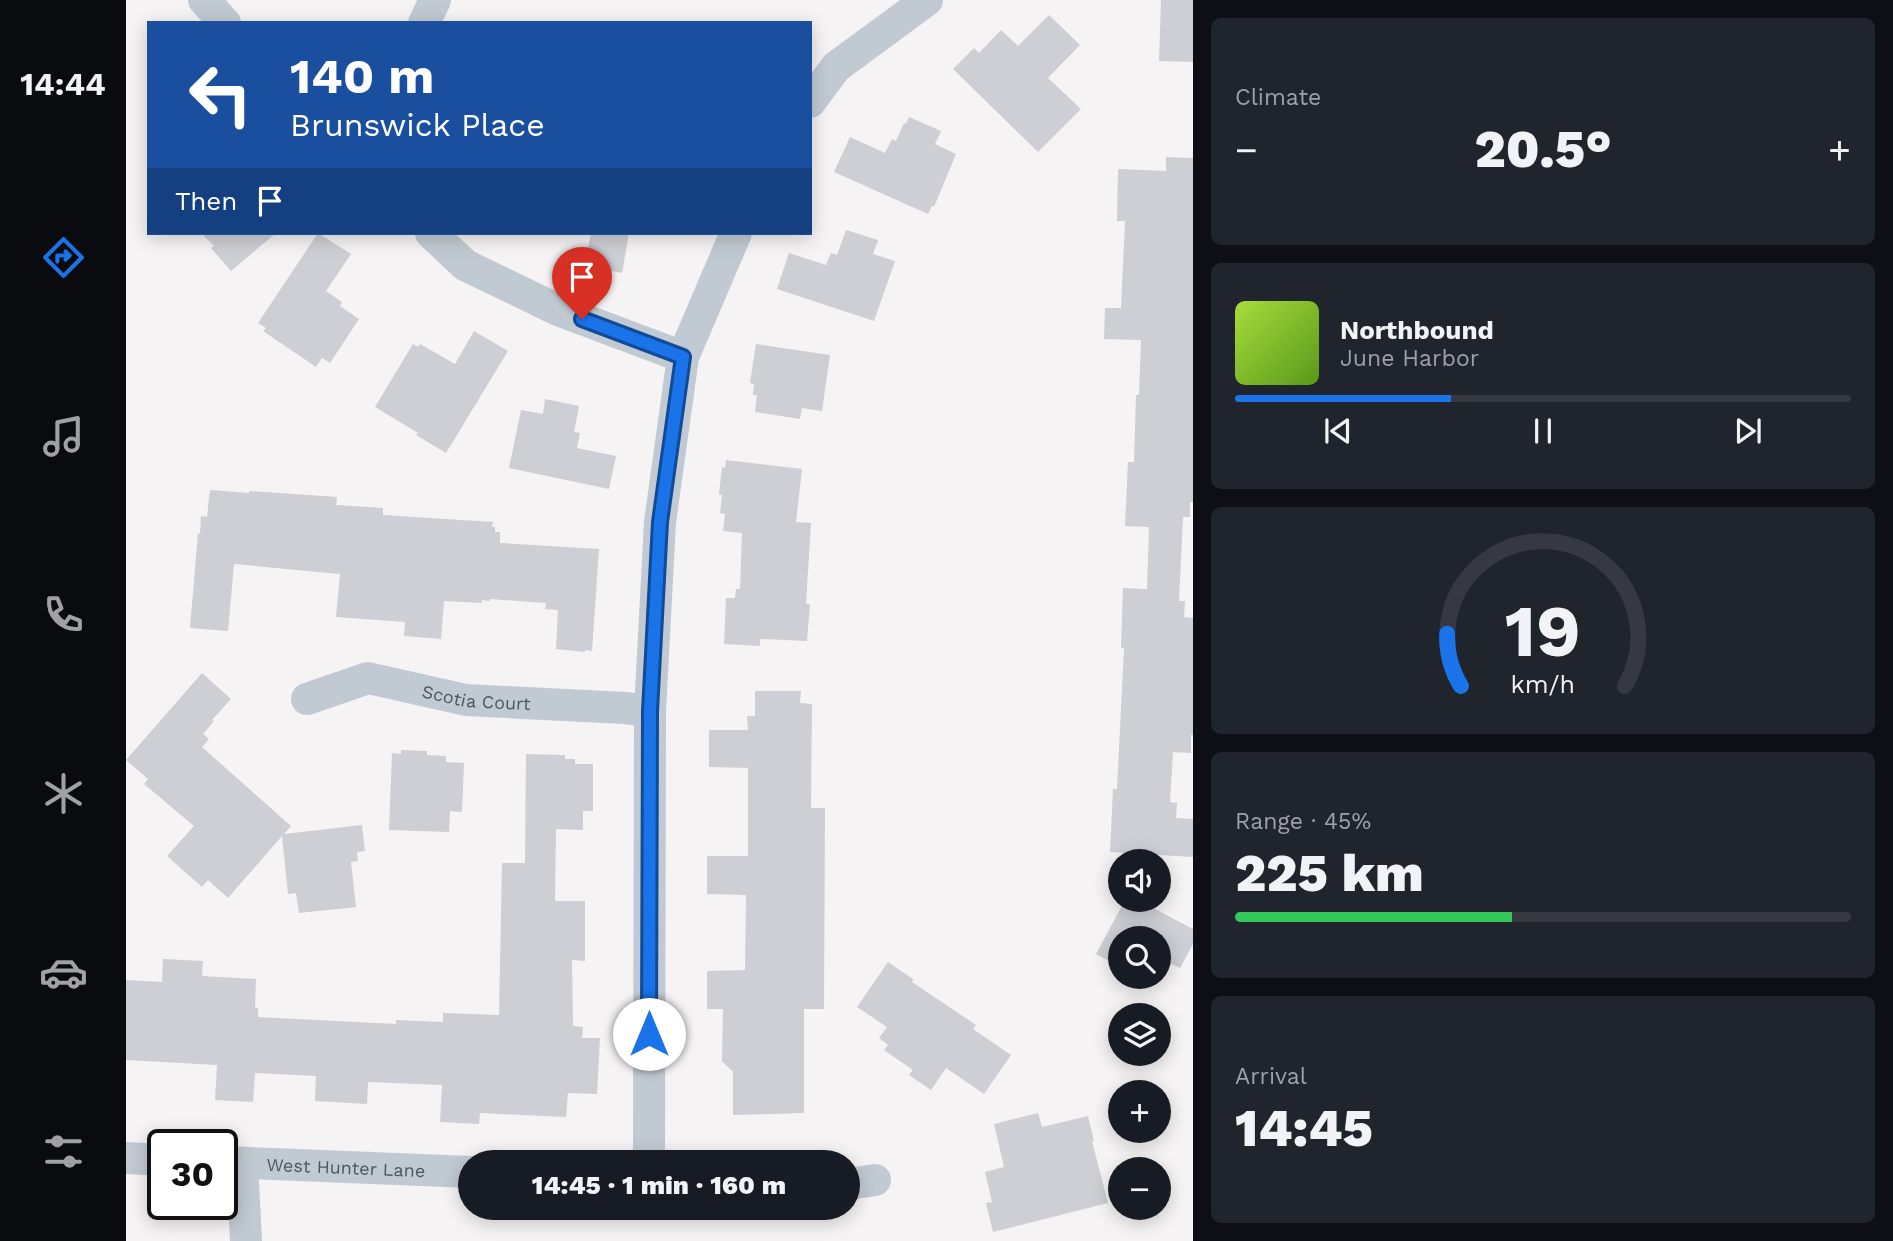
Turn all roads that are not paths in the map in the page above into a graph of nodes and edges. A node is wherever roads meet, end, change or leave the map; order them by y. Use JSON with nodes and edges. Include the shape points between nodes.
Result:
{"nodes":[{"id":1,"x":204,"y":0,"type":"edge"},
{"id":2,"x":435,"y":0,"type":"edge"},
{"id":3,"x":927,"y":0,"type":"edge"},
{"id":4,"x":223,"y":21,"type":"edge"},
{"id":5,"x":425,"y":21,"type":"edge"},
{"id":6,"x":812,"y":99,"type":"edge"},
{"id":7,"x":433,"y":235,"type":"edge"},
{"id":8,"x":735,"y":235,"type":"edge"},
{"id":9,"x":683,"y":357,"type":"junction"},
{"id":10,"x":307,"y":699,"type":"dead end"},
{"id":11,"x":650,"y":711,"type":"junction"},
{"id":12,"x":649,"y":1150,"type":"edge"},
{"id":13,"x":126,"y":1158,"type":"edge"},
{"id":14,"x":147,"y":1159,"type":"edge"},
{"id":15,"x":238,"y":1163,"type":"edge"},
{"id":16,"x":458,"y":1172,"type":"edge"},
{"id":17,"x":238,"y":1196,"type":"edge"},
{"id":18,"x":246,"y":1241,"type":"edge"}],
"edges":[{"from":1,"to":4,"type":"street"},
{"from":2,"to":5,"type":"street"},
{"from":3,"to":6,"type":"street","via":[[836,67]]},
{"from":7,"to":9,"type":"street","via":[[465,265],[558,310]]},
{"from":8,"to":9,"type":"street"},
{"from":9,"to":11,"type":"street","via":[[660,522]]},
{"from":10,"to":11,"type":"street","name":"Scotia Court","via":[[368,678],[466,700]]},
{"from":11,"to":12,"type":"street"},
{"from":13,"to":14,"type":"street"},
{"from":15,"to":16,"type":"street","name":"West Hunter Lane"},
{"from":17,"to":18,"type":"street"}]}
